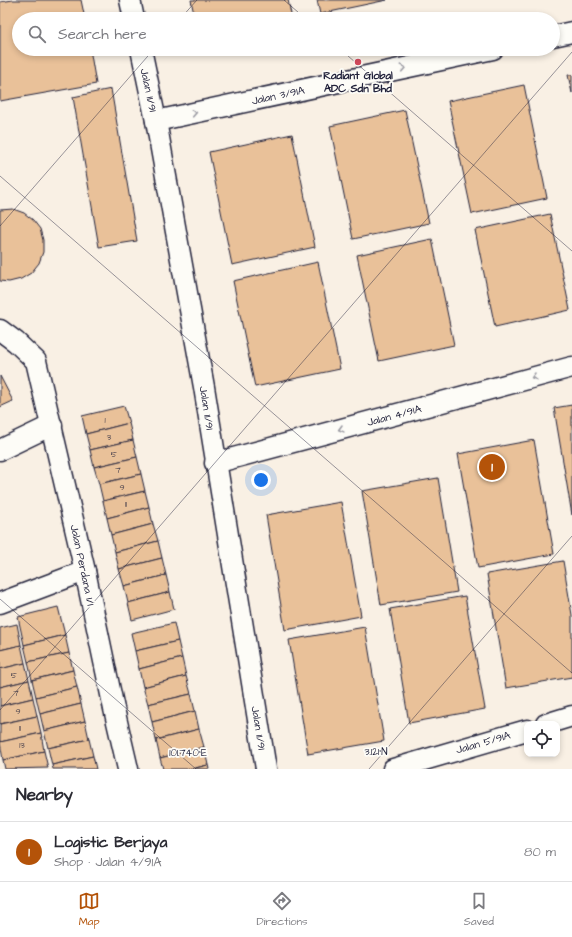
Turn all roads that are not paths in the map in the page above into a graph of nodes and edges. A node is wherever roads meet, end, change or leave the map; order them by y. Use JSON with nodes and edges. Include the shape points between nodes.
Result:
{"nodes":[{"id":1,"x":130,"y":0,"type":"edge"},
{"id":2,"x":133,"y":12,"type":"edge"},
{"id":3,"x":572,"y":32,"type":"edge"},
{"id":4,"x":560,"y":35,"type":"edge"},
{"id":5,"x":142,"y":56,"type":"edge"},
{"id":6,"x":460,"y":56,"type":"edge"},
{"id":7,"x":156,"y":120,"type":"junction"},
{"id":8,"x":0,"y":330,"type":"edge"},
{"id":9,"x":572,"y":367,"type":"edge"},
{"id":10,"x":52,"y":425,"type":"junction"},
{"id":11,"x":0,"y":450,"type":"edge"},
{"id":12,"x":215,"y":463,"type":"junction"},
{"id":13,"x":85,"y":571,"type":"junction"},
{"id":14,"x":0,"y":602,"type":"edge"},
{"id":15,"x":572,"y":716,"type":"edge"},
{"id":16,"x":556,"y":721,"type":"edge"},
{"id":17,"x":524,"y":731,"type":"edge"},
{"id":18,"x":128,"y":769,"type":"edge"},
{"id":19,"x":266,"y":769,"type":"edge"},
{"id":20,"x":393,"y":769,"type":"edge"}],
"edges":[{"from":1,"to":2,"type":"street"},
{"from":3,"to":4,"type":"street"},
{"from":5,"to":7,"type":"street","name":"Jalan 11/91"},
{"from":7,"to":6,"type":"street","name":"Jalan 3/91A","one_way":true},
{"from":7,"to":12,"type":"street","name":"Jalan 11/91","via":[[204,387]]},
{"from":8,"to":10,"type":"street","name":"Jalan Perdana 1/1","via":[[36,361]]},
{"from":9,"to":12,"type":"street","name":"Jalan 4/91A","one_way":true},
{"from":10,"to":11,"type":"street"},
{"from":10,"to":13,"type":"street","name":"Jalan Perdana 1/1"},
{"from":12,"to":19,"type":"street","name":"Jalan 11/91"},
{"from":13,"to":14,"type":"street"},
{"from":13,"to":18,"type":"street","name":"Jalan Perdana 1/1"},
{"from":15,"to":16,"type":"street"},
{"from":17,"to":20,"type":"street","name":"Jalan 5/91A"}]}
